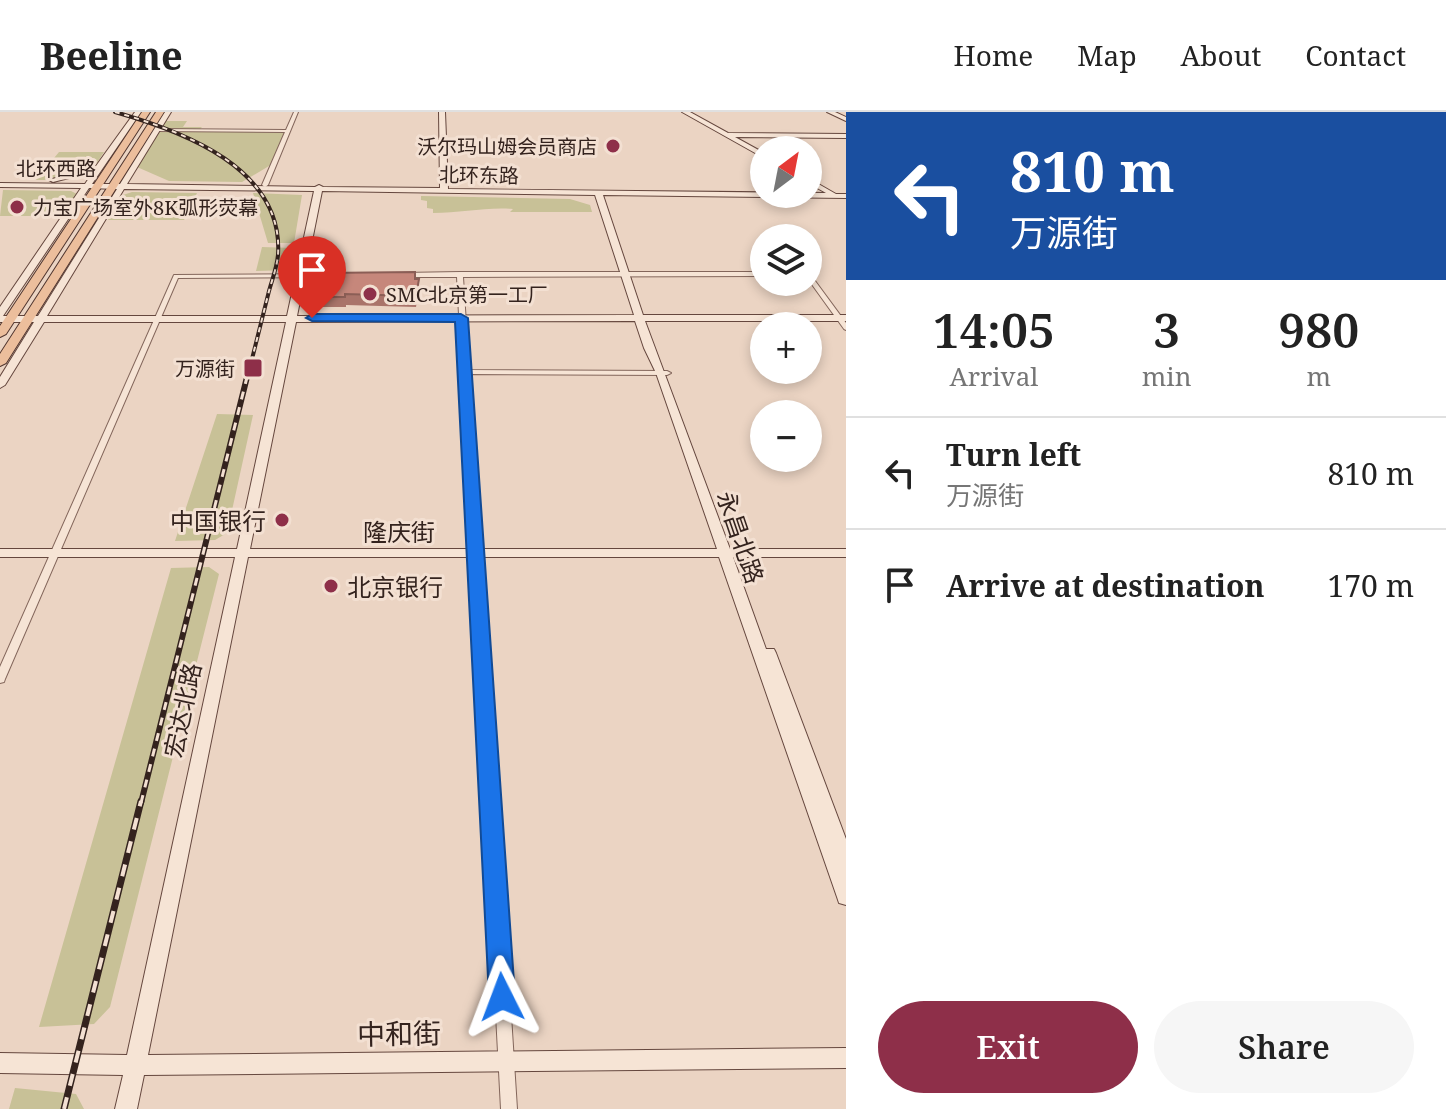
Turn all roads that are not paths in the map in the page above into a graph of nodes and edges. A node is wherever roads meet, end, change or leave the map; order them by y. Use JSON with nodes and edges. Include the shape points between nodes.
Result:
{"nodes":[{"id":1,"x":138,"y":112,"type":"edge"},
{"id":2,"x":146,"y":112,"type":"edge"},
{"id":3,"x":296,"y":112,"type":"edge"},
{"id":4,"x":442,"y":112,"type":"edge"},
{"id":5,"x":685,"y":112,"type":"edge"},
{"id":6,"x":830,"y":112,"type":"edge"},
{"id":7,"x":161,"y":118,"type":"edge"},
{"id":8,"x":846,"y":119,"type":"edge"},
{"id":9,"x":288,"y":131,"type":"junction"},
{"id":10,"x":727,"y":135,"type":"junction"},
{"id":11,"x":846,"y":136,"type":"edge"},
{"id":12,"x":122,"y":148,"type":"junction"},
{"id":13,"x":750,"y":148,"type":"edge"},
{"id":14,"x":139,"y":151,"type":"junction"},
{"id":15,"x":110,"y":155,"type":"junction"},
{"id":16,"x":99,"y":168,"type":"junction"},
{"id":17,"x":149,"y":177,"type":"dead end"},
{"id":18,"x":0,"y":184,"type":"edge"},
{"id":19,"x":33,"y":184,"type":"junction"},
{"id":20,"x":93,"y":185,"type":"junction"},
{"id":21,"x":117,"y":186,"type":"junction"},
{"id":22,"x":270,"y":186,"type":"junction"},
{"id":23,"x":319,"y":188,"type":"junction"},
{"id":24,"x":822,"y":188,"type":"edge"},
{"id":25,"x":444,"y":190,"type":"junction"},
{"id":26,"x":602,"y":192,"type":"junction"},
{"id":27,"x":750,"y":193,"type":"edge"},
{"id":28,"x":822,"y":194,"type":"edge"},
{"id":29,"x":834,"y":195,"type":"junction"},
{"id":30,"x":846,"y":195,"type":"edge"},
{"id":31,"x":104,"y":214,"type":"junction"},
{"id":32,"x":90,"y":222,"type":"junction"},
{"id":33,"x":460,"y":274,"type":"junction"},
{"id":34,"x":628,"y":274,"type":"junction"},
{"id":35,"x":750,"y":274,"type":"edge"},
{"id":36,"x":39,"y":275,"type":"junction"},
{"id":37,"x":300,"y":275,"type":"junction"},
{"id":38,"x":344,"y":275,"type":"edge"},
{"id":39,"x":387,"y":275,"type":"edge"},
{"id":40,"x":19,"y":287,"type":"junction"},
{"id":41,"x":822,"y":292,"type":"edge"},
{"id":42,"x":3,"y":319,"type":"edge"},
{"id":43,"x":290,"y":319,"type":"junction"},
{"id":44,"x":461,"y":319,"type":"junction"},
{"id":45,"x":644,"y":319,"type":"junction"},
{"id":46,"x":155,"y":320,"type":"junction"},
{"id":47,"x":32,"y":321,"type":"junction"},
{"id":48,"x":844,"y":321,"type":"edge"},
{"id":49,"x":0,"y":334,"type":"edge"},
{"id":50,"x":6,"y":363,"type":"edge"},
{"id":51,"x":0,"y":371,"type":"edge"},
{"id":52,"x":465,"y":372,"type":"junction"},
{"id":53,"x":664,"y":373,"type":"junction"},
{"id":54,"x":0,"y":385,"type":"edge"},
{"id":55,"x":0,"y":553,"type":"edge"},
{"id":56,"x":55,"y":553,"type":"junction"},
{"id":57,"x":477,"y":553,"type":"junction"},
{"id":58,"x":728,"y":553,"type":"junction"},
{"id":59,"x":846,"y":553,"type":"edge"},
{"id":60,"x":241,"y":554,"type":"junction"},
{"id":61,"x":0,"y":679,"type":"edge"},
{"id":62,"x":846,"y":863,"type":"edge"},
{"id":63,"x":846,"y":897,"type":"edge"},
{"id":64,"x":846,"y":1058,"type":"edge"},
{"id":65,"x":506,"y":1060,"type":"junction"},
{"id":66,"x":0,"y":1063,"type":"edge"},
{"id":67,"x":135,"y":1065,"type":"junction"},
{"id":68,"x":126,"y":1109,"type":"edge"},
{"id":69,"x":509,"y":1109,"type":"edge"}],
"edges":[{"from":1,"to":15,"type":"street"},
{"from":2,"to":12,"type":"main road"},
{"from":3,"to":9,"type":"street"},
{"from":4,"to":25,"type":"street"},
{"from":5,"to":10,"type":"street"},
{"from":6,"to":8,"type":"street"},
{"from":7,"to":9,"type":"street"},
{"from":7,"to":14,"type":"main road"},
{"from":9,"to":22,"type":"street"},
{"from":10,"to":11,"type":"street"},
{"from":10,"to":13,"type":"street"},
{"from":12,"to":15,"type":"street"},
{"from":12,"to":20,"type":"main road"},
{"from":14,"to":21,"type":"main road"},
{"from":14,"to":21,"type":"street","via":[[135,171]]},
{"from":15,"to":16,"type":"street"},
{"from":16,"to":19,"type":"street"},
{"from":16,"to":20,"type":"street"},
{"from":17,"to":22,"type":"street","via":[[168,184]]},
{"from":18,"to":19,"type":"street","name":"北环西路"},
{"from":18,"to":20,"type":"street","name":"北环西路"},
{"from":19,"to":20,"type":"street","name":"北环西路"},
{"from":20,"to":21,"type":"street","name":"北环西路"},
{"from":20,"to":36,"type":"main road"},
{"from":20,"to":40,"type":"street"},
{"from":21,"to":22,"type":"street","name":"北环东路"},
{"from":21,"to":23,"type":"street","name":"北环东路"},
{"from":21,"to":31,"type":"street"},
{"from":21,"to":32,"type":"main road"},
{"from":22,"to":23,"type":"street","name":"北环东路"},
{"from":23,"to":25,"type":"street","name":"北环东路"},
{"from":23,"to":37,"type":"street","name":"宏达北路"},
{"from":24,"to":29,"type":"street"},
{"from":25,"to":26,"type":"street","name":"北环东路"},
{"from":26,"to":27,"type":"street","name":"北环东路"},
{"from":26,"to":29,"type":"street","name":"北环东路"},
{"from":26,"to":34,"type":"street","name":"永昌北路"},
{"from":28,"to":29,"type":"street","name":"北环东路"},
{"from":29,"to":30,"type":"street","name":"北环东路"},
{"from":31,"to":32,"type":"street"},
{"from":31,"to":47,"type":"street"},
{"from":32,"to":47,"type":"main road"},
{"from":33,"to":34,"type":"street"},
{"from":33,"to":39,"type":"street"},
{"from":33,"to":44,"type":"street"},
{"from":34,"to":35,"type":"street"},
{"from":34,"to":45,"type":"street","name":"永昌北路"},
{"from":36,"to":40,"type":"street"},
{"from":36,"to":42,"type":"main road"},
{"from":37,"to":38,"type":"street"},
{"from":37,"to":43,"type":"street","name":"宏达北路"},
{"from":37,"to":46,"type":"street","via":[[176,276]]},
{"from":40,"to":42,"type":"street"},
{"from":41,"to":48,"type":"street"},
{"from":42,"to":47,"type":"street"},
{"from":42,"to":49,"type":"main road"},
{"from":43,"to":44,"type":"street"},
{"from":43,"to":46,"type":"street"},
{"from":43,"to":60,"type":"street","name":"宏达北路"},
{"from":44,"to":45,"type":"street"},
{"from":44,"to":52,"type":"street"},
{"from":45,"to":48,"type":"street"},
{"from":45,"to":53,"type":"street","name":"永昌北路","via":[[649,348]]},
{"from":46,"to":47,"type":"street"},
{"from":46,"to":56,"type":"street"},
{"from":47,"to":50,"type":"main road"},
{"from":50,"to":51,"type":"street"},
{"from":50,"to":54,"type":"street"},
{"from":52,"to":53,"type":"street"},
{"from":52,"to":57,"type":"street"},
{"from":53,"to":58,"type":"street","name":"永昌北路"},
{"from":55,"to":56,"type":"street","name":"隆庆街"},
{"from":56,"to":60,"type":"street","name":"隆庆街"},
{"from":56,"to":61,"type":"street"},
{"from":57,"to":58,"type":"street","name":"隆庆街"},
{"from":57,"to":60,"type":"street","name":"隆庆街"},
{"from":57,"to":65,"type":"street"},
{"from":58,"to":59,"type":"street","name":"隆庆街"},
{"from":58,"to":62,"type":"street","name":"永昌北路"},
{"from":58,"to":63,"type":"street","name":"永昌北路"},
{"from":60,"to":67,"type":"street","name":"宏达北路"},
{"from":64,"to":65,"type":"street","name":"中和街"},
{"from":65,"to":67,"type":"street","name":"中和街"},
{"from":65,"to":69,"type":"street"},
{"from":66,"to":67,"type":"street","name":"中和街"},
{"from":67,"to":68,"type":"street","name":"宏达北路"}]}
